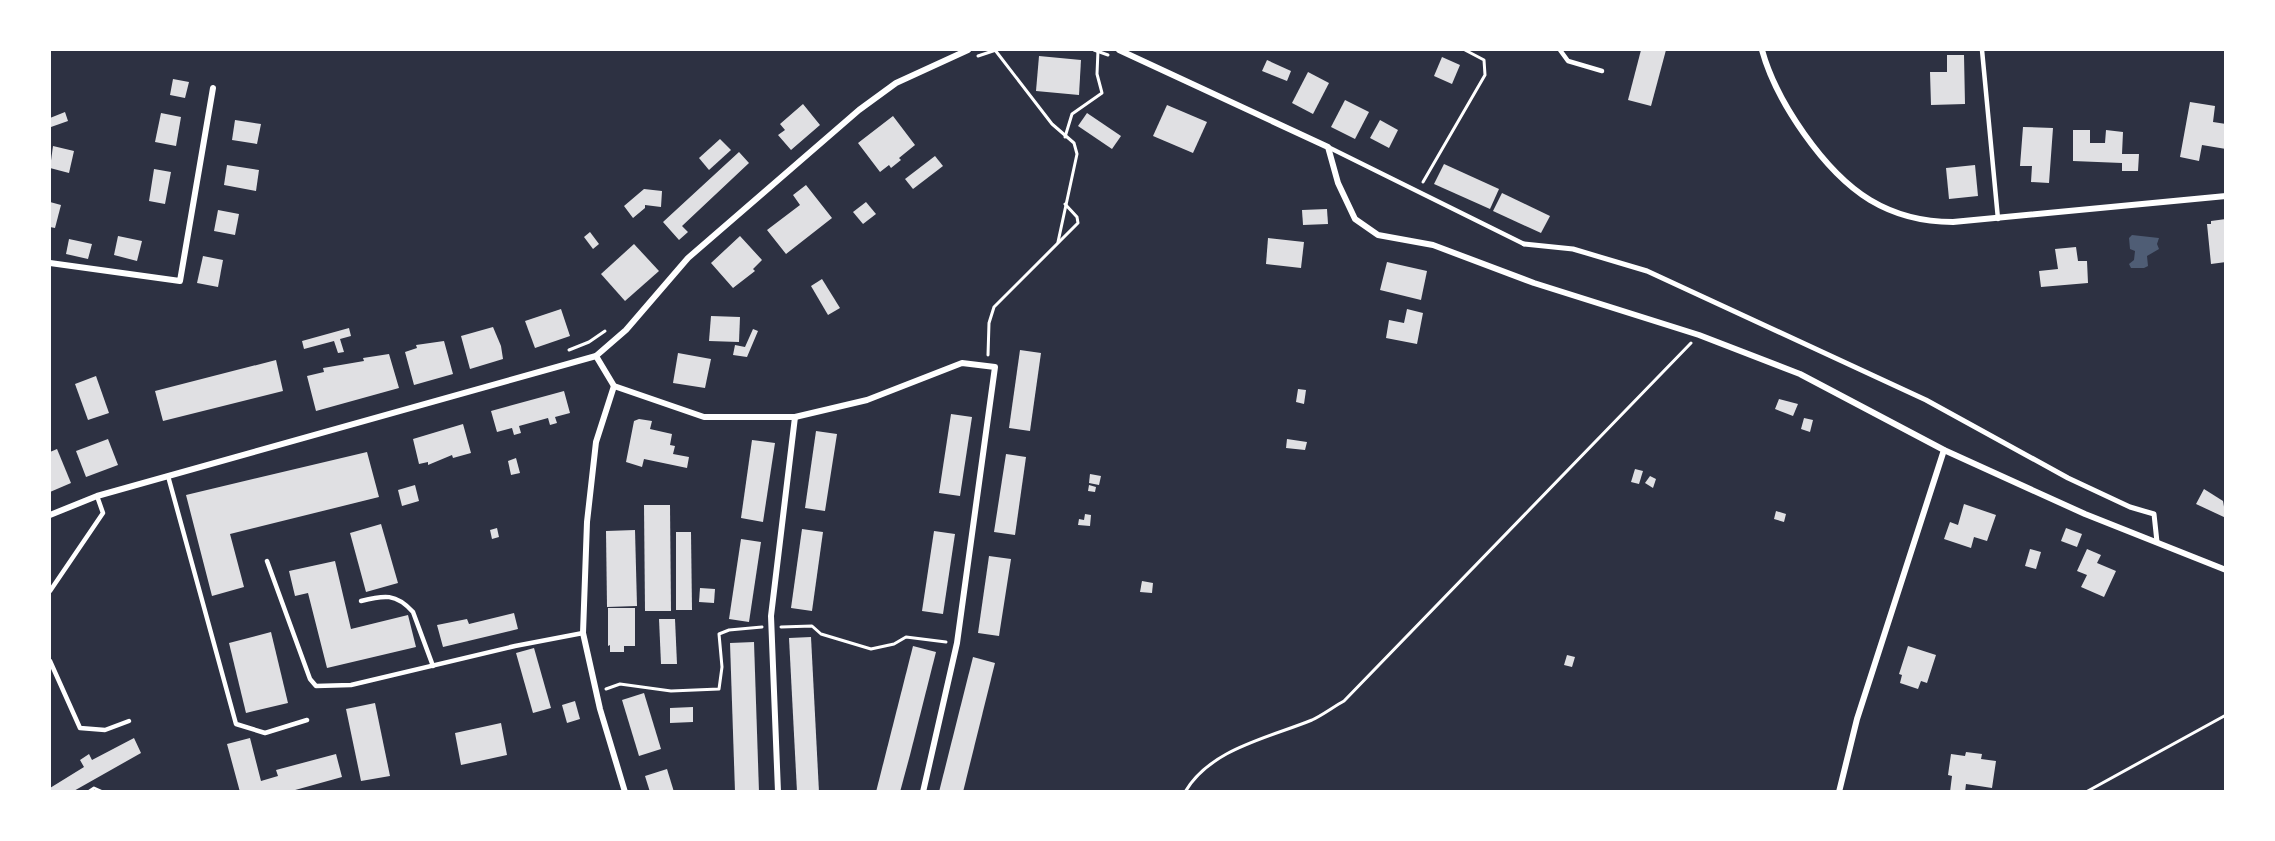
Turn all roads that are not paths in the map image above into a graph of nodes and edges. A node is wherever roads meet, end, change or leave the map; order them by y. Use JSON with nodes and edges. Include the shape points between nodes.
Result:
{"nodes":[{"id":1,"x":968,"y":50,"type":"edge"},
{"id":2,"x":1119,"y":50,"type":"edge"},
{"id":3,"x":1560,"y":50,"type":"edge"},
{"id":4,"x":1762,"y":50,"type":"edge"},
{"id":5,"x":1982,"y":50,"type":"edge"},
{"id":6,"x":1138,"y":53,"type":"edge"},
{"id":7,"x":1602,"y":71,"type":"dead end"},
{"id":8,"x":213,"y":87,"type":"dead end"},
{"id":9,"x":1328,"y":147,"type":"junction"},
{"id":10,"x":2226,"y":196,"type":"edge"},
{"id":11,"x":1998,"y":219,"type":"junction"},
{"id":12,"x":1524,"y":244,"type":"joint"},
{"id":13,"x":50,"y":263,"type":"edge"},
{"id":14,"x":596,"y":356,"type":"junction"},
{"id":15,"x":614,"y":386,"type":"junction"},
{"id":16,"x":795,"y":417,"type":"junction"},
{"id":17,"x":1944,"y":450,"type":"junction"},
{"id":18,"x":168,"y":476,"type":"junction"},
{"id":19,"x":97,"y":496,"type":"junction"},
{"id":20,"x":50,"y":515,"type":"edge"},
{"id":21,"x":2157,"y":542,"type":"junction"},
{"id":22,"x":267,"y":561,"type":"dead end"},
{"id":23,"x":2226,"y":570,"type":"edge"},
{"id":24,"x":50,"y":591,"type":"edge"},
{"id":25,"x":361,"y":601,"type":"dead end"},
{"id":26,"x":583,"y":633,"type":"junction"},
{"id":27,"x":50,"y":661,"type":"edge"},
{"id":28,"x":433,"y":666,"type":"junction"},
{"id":29,"x":307,"y":720,"type":"dead end"},
{"id":30,"x":129,"y":721,"type":"dead end"},
{"id":31,"x":625,"y":792,"type":"edge"},
{"id":32,"x":778,"y":792,"type":"edge"},
{"id":33,"x":923,"y":792,"type":"edge"},
{"id":34,"x":1839,"y":792,"type":"edge"}],
"edges":[{"from":1,"to":14,"type":"street","via":[[896,83],[859,110],[688,258],[626,330]]},
{"from":2,"to":6,"type":"street"},
{"from":3,"to":7,"type":"lane","via":[[1568,61]]},
{"from":4,"to":11,"type":"street","via":[[1796,124],[1870,200],[1931,222]]},
{"from":5,"to":11,"type":"lane"},
{"from":6,"to":9,"type":"street"},
{"from":8,"to":13,"type":"street","via":[[180,281]]},
{"from":9,"to":12,"type":"lane"},
{"from":9,"to":17,"type":"street","via":[[1338,183],[1355,219],[1378,235],[1433,245],[1534,283],[1699,335],[1800,374]]},
{"from":10,"to":11,"type":"street"},
{"from":12,"to":21,"type":"street","via":[[1574,249],[1647,271],[1744,314],[1926,400],[2068,478],[2154,514]]},
{"from":14,"to":15,"type":"street"},
{"from":14,"to":18,"type":"street"},
{"from":15,"to":16,"type":"street","via":[[704,417]]},
{"from":15,"to":26,"type":"street","via":[[596,442],[587,522]]},
{"from":16,"to":32,"type":"street","via":[[771,627]]},
{"from":16,"to":33,"type":"street","via":[[867,400],[962,363],[991,366],[957,643]]},
{"from":17,"to":21,"type":"street"},
{"from":17,"to":34,"type":"street","via":[[1857,719]]},
{"from":18,"to":19,"type":"street"},
{"from":18,"to":29,"type":"lane","via":[[236,724],[265,733]]},
{"from":19,"to":20,"type":"street"},
{"from":19,"to":24,"type":"lane","via":[[103,513]]},
{"from":21,"to":23,"type":"street"},
{"from":22,"to":28,"type":"lane","via":[[310,679],[316,686],[351,685]]},
{"from":25,"to":28,"type":"lane","via":[[382,595],[397,596],[407,605]]},
{"from":26,"to":28,"type":"lane"},
{"from":26,"to":31,"type":"street"},
{"from":27,"to":30,"type":"lane","via":[[80,728],[105,730]]}]}
